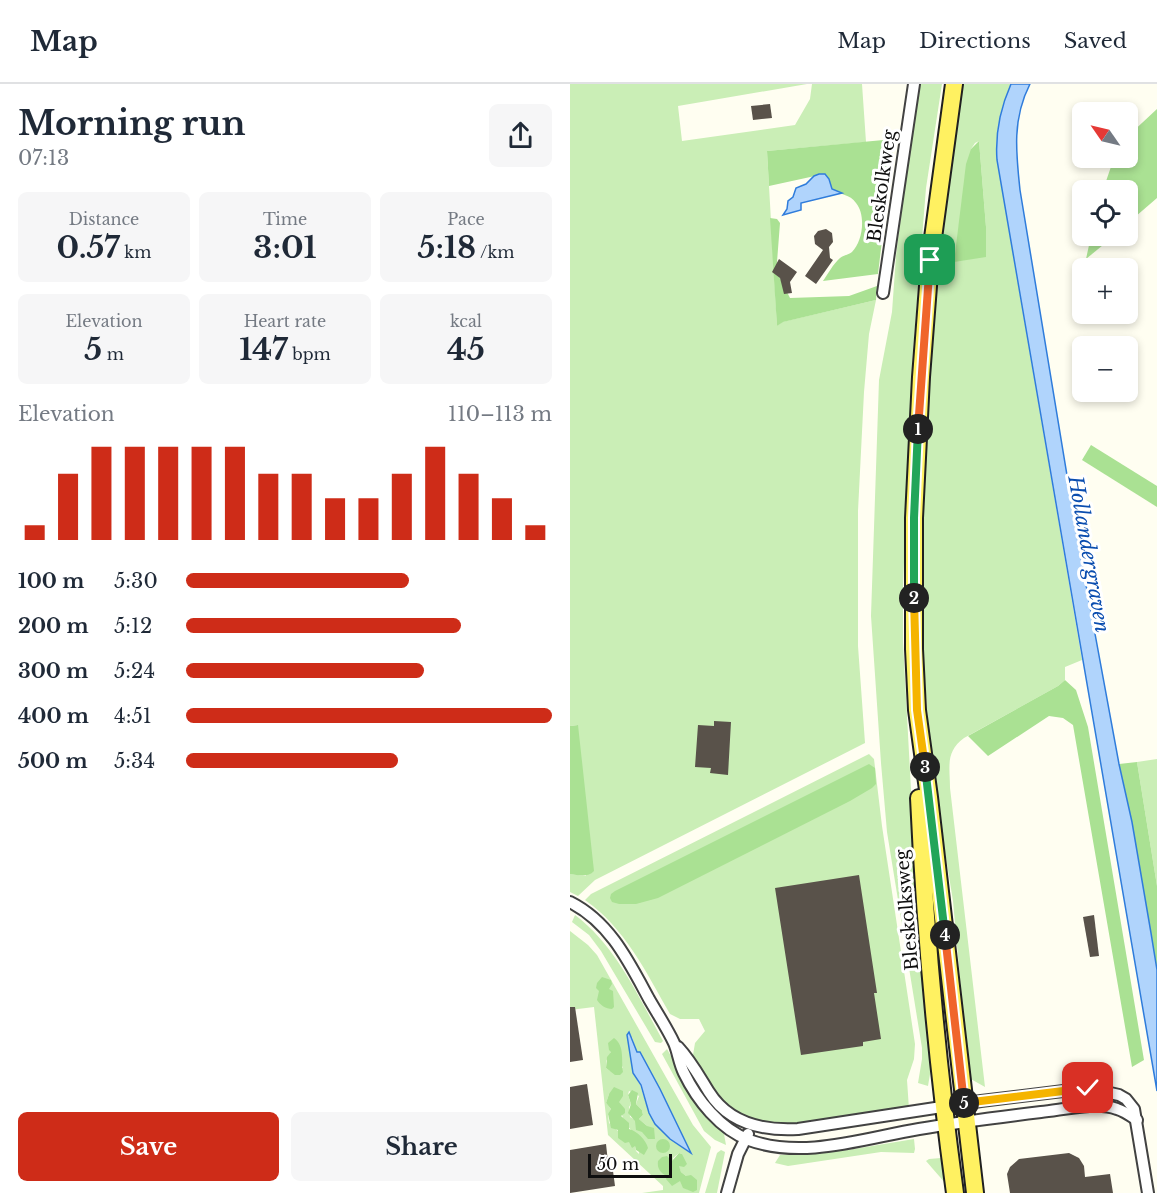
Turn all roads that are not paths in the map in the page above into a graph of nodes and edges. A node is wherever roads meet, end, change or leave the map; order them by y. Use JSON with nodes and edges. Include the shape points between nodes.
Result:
{"nodes":[{"id":1,"x":914,"y":84,"type":"edge"},
{"id":2,"x":954,"y":84,"type":"edge"},
{"id":3,"x":883,"y":293,"type":"dead end"},
{"id":4,"x":917,"y":710,"type":"junction"},
{"id":5,"x":570,"y":902,"type":"edge"},
{"id":6,"x":674,"y":1042,"type":"junction"},
{"id":7,"x":964,"y":1104,"type":"junction"},
{"id":8,"x":944,"y":1107,"type":"junction"},
{"id":9,"x":1137,"y":1120,"type":"junction"},
{"id":10,"x":966,"y":1122,"type":"junction"},
{"id":11,"x":946,"y":1125,"type":"junction"},
{"id":12,"x":752,"y":1126,"type":"junction"},
{"id":13,"x":746,"y":1139,"type":"junction"},
{"id":14,"x":727,"y":1193,"type":"edge"},
{"id":15,"x":955,"y":1193,"type":"edge"},
{"id":16,"x":975,"y":1193,"type":"edge"},
{"id":17,"x":1148,"y":1193,"type":"edge"}],
"edges":[{"from":1,"to":3,"type":"street","name":"Bleskolkweg"},
{"from":2,"to":4,"type":"main road","via":[[930,260],[921,377],[914,518]]},
{"from":4,"to":7,"type":"main road"},
{"from":4,"to":8,"type":"main road","name":"Bleskolksweg","via":[[924,888]]},
{"from":5,"to":6,"type":"street","via":[[608,931]]},
{"from":6,"to":12,"type":"street","via":[[722,1108]]},
{"from":6,"to":13,"type":"street","via":[[683,1072],[707,1108],[729,1130]]},
{"from":7,"to":8,"type":"street"},
{"from":7,"to":9,"type":"street","via":[[1088,1088],[1126,1099]]},
{"from":7,"to":10,"type":"main road"},
{"from":8,"to":11,"type":"main road","name":"Bleskolksweg"},
{"from":8,"to":12,"type":"street","via":[[798,1130]]},
{"from":9,"to":10,"type":"street","via":[[1116,1108],[1091,1106]]},
{"from":9,"to":17,"type":"street"},
{"from":10,"to":11,"type":"street"},
{"from":10,"to":16,"type":"main road"},
{"from":11,"to":13,"type":"street","via":[[824,1146],[770,1147]]},
{"from":11,"to":15,"type":"main road","name":"Bleskolksweg"},
{"from":12,"to":13,"type":"street"},
{"from":13,"to":14,"type":"street"}]}
